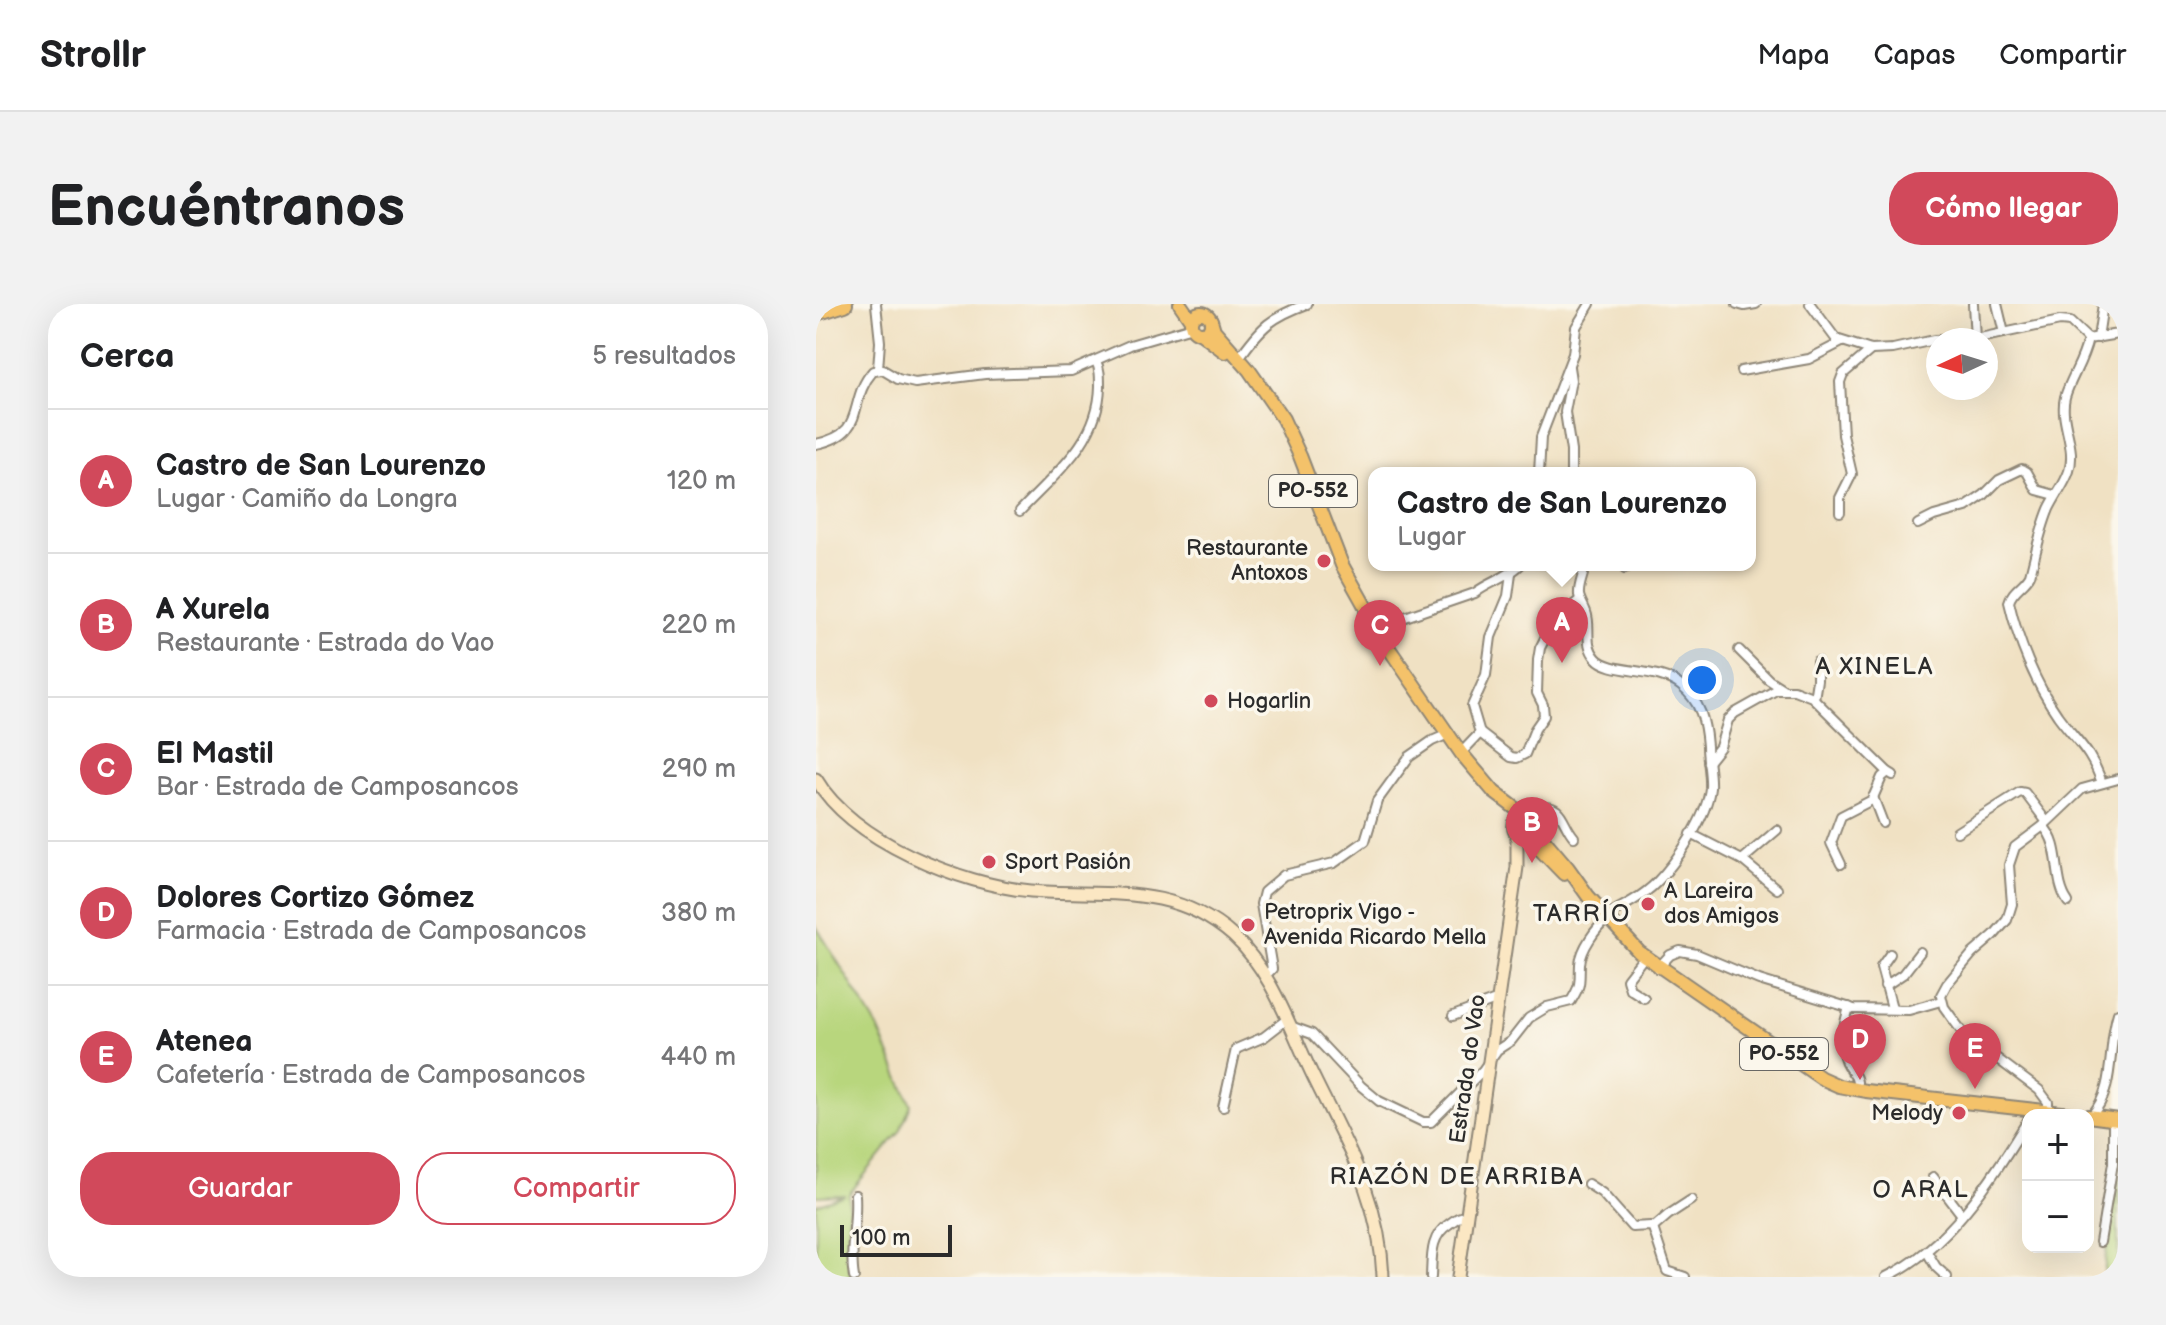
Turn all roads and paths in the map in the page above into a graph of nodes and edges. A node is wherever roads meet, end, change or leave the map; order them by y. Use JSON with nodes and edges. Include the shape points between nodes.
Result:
{"nodes":[{"id":1,"x":845,"y":304,"type":"edge"},
{"id":2,"x":876,"y":304,"type":"edge"},
{"id":3,"x":1180,"y":304,"type":"edge"},
{"id":4,"x":1192,"y":304,"type":"edge"},
{"id":5,"x":1307,"y":304,"type":"edge"},
{"id":6,"x":1737,"y":304,"type":"edge"},
{"id":7,"x":1756,"y":304,"type":"edge"},
{"id":8,"x":1810,"y":304,"type":"edge"},
{"id":9,"x":1973,"y":304,"type":"edge"},
{"id":10,"x":1997,"y":304,"type":"edge"},
{"id":11,"x":2103,"y":304,"type":"edge"},
{"id":12,"x":1586,"y":305,"type":"edge"},
{"id":13,"x":816,"y":313,"type":"edge"},
{"id":14,"x":1207,"y":316,"type":"junction"},
{"id":15,"x":1194,"y":327,"type":"junction"},
{"id":16,"x":1974,"y":328,"type":"edge"},
{"id":17,"x":2004,"y":333,"type":"junction"},
{"id":18,"x":1998,"y":334,"type":"edge"},
{"id":19,"x":2118,"y":334,"type":"edge"},
{"id":20,"x":2098,"y":338,"type":"junction"},
{"id":21,"x":2088,"y":339,"type":"junction"},
{"id":22,"x":1842,"y":342,"type":"junction"},
{"id":23,"x":1926,"y":342,"type":"edge"},
{"id":24,"x":1871,"y":350,"type":"junction"},
{"id":25,"x":1239,"y":358,"type":"junction"},
{"id":26,"x":1096,"y":361,"type":"junction"},
{"id":27,"x":1569,"y":364,"type":"junction"},
{"id":28,"x":878,"y":369,"type":"junction"},
{"id":29,"x":1741,"y":371,"type":"dead end"},
{"id":30,"x":1259,"y":385,"type":"junction"},
{"id":31,"x":816,"y":444,"type":"edge"},
{"id":32,"x":1539,"y":467,"type":"edge"},
{"id":33,"x":1571,"y":467,"type":"edge"},
{"id":34,"x":2055,"y":495,"type":"junction"},
{"id":35,"x":1020,"y":511,"type":"dead end"},
{"id":36,"x":1840,"y":512,"type":"dead end"},
{"id":37,"x":1918,"y":524,"type":"dead end"},
{"id":38,"x":1514,"y":571,"type":"edge"},
{"id":39,"x":1584,"y":571,"type":"edge"},
{"id":40,"x":1511,"y":574,"type":"junction"},
{"id":41,"x":1580,"y":600,"type":"junction"},
{"id":42,"x":1370,"y":630,"type":"junction"},
{"id":43,"x":1739,"y":650,"type":"dead end"},
{"id":44,"x":1817,"y":661,"type":"dead end"},
{"id":45,"x":1783,"y":689,"type":"junction"},
{"id":46,"x":1814,"y":699,"type":"junction"},
{"id":47,"x":1480,"y":733,"type":"junction"},
{"id":48,"x":1446,"y":735,"type":"junction"},
{"id":49,"x":1461,"y":753,"type":"junction"},
{"id":50,"x":1708,"y":763,"type":"junction"},
{"id":51,"x":816,"y":779,"type":"edge"},
{"id":52,"x":2118,"y":779,"type":"edge"},
{"id":53,"x":2102,"y":783,"type":"junction"},
{"id":54,"x":1873,"y":797,"type":"junction"},
{"id":55,"x":1883,"y":823,"type":"dead end"},
{"id":56,"x":2044,"y":824,"type":"junction"},
{"id":57,"x":1777,"y":830,"type":"dead end"},
{"id":58,"x":1525,"y":831,"type":"junction"},
{"id":59,"x":1957,"y":832,"type":"dead end"},
{"id":60,"x":1691,"y":834,"type":"junction"},
{"id":61,"x":1574,"y":837,"type":"dead end"},
{"id":62,"x":920,"y":855,"type":"junction"},
{"id":63,"x":1742,"y":860,"type":"junction"},
{"id":64,"x":1841,"y":864,"type":"dead end"},
{"id":65,"x":1517,"y":867,"type":"junction"},
{"id":66,"x":1012,"y":885,"type":"junction"},
{"id":67,"x":1777,"y":889,"type":"dead end"},
{"id":68,"x":1588,"y":896,"type":"junction"},
{"id":69,"x":2068,"y":902,"type":"dead end"},
{"id":70,"x":1606,"y":918,"type":"junction"},
{"id":71,"x":1920,"y":952,"type":"dead end"},
{"id":72,"x":1890,"y":954,"type":"dead end"},
{"id":73,"x":1644,"y":957,"type":"junction"},
{"id":74,"x":1658,"y":968,"type":"junction"},
{"id":75,"x":1265,"y":976,"type":"junction"},
{"id":76,"x":1885,"y":986,"type":"junction"},
{"id":77,"x":1644,"y":998,"type":"dead end"},
{"id":78,"x":1941,"y":1001,"type":"junction"},
{"id":79,"x":1498,"y":1002,"type":"junction"},
{"id":80,"x":1849,"y":1007,"type":"junction"},
{"id":81,"x":1892,"y":1008,"type":"junction"},
{"id":82,"x":2118,"y":1013,"type":"edge"},
{"id":83,"x":1453,"y":1016,"type":"dead end"},
{"id":84,"x":1287,"y":1022,"type":"junction"},
{"id":85,"x":1489,"y":1062,"type":"junction"},
{"id":86,"x":2118,"y":1076,"type":"edge"},
{"id":87,"x":2107,"y":1081,"type":"junction"},
{"id":88,"x":1857,"y":1082,"type":"dead end"},
{"id":89,"x":1223,"y":1107,"type":"dead end"},
{"id":90,"x":2048,"y":1109,"type":"edge"},
{"id":91,"x":2093,"y":1109,"type":"edge"},
{"id":92,"x":2022,"y":1114,"type":"edge"},
{"id":93,"x":2094,"y":1117,"type":"edge"},
{"id":94,"x":2115,"y":1119,"type":"edge"},
{"id":95,"x":2022,"y":1128,"type":"edge"},
{"id":96,"x":2115,"y":1172,"type":"edge"},
{"id":97,"x":1933,"y":1177,"type":"dead end"},
{"id":98,"x":1588,"y":1184,"type":"dead end"},
{"id":99,"x":855,"y":1195,"type":"dead end"},
{"id":100,"x":1691,"y":1200,"type":"dead end"},
{"id":101,"x":1962,"y":1215,"type":"junction"},
{"id":102,"x":1467,"y":1216,"type":"junction"},
{"id":103,"x":1653,"y":1228,"type":"junction"},
{"id":104,"x":2100,"y":1242,"type":"dead end"},
{"id":105,"x":1927,"y":1252,"type":"junction"},
{"id":106,"x":854,"y":1277,"type":"edge"},
{"id":107,"x":1383,"y":1277,"type":"edge"},
{"id":108,"x":1431,"y":1277,"type":"edge"},
{"id":109,"x":1458,"y":1277,"type":"edge"},
{"id":110,"x":1685,"y":1277,"type":"edge"},
{"id":111,"x":1886,"y":1277,"type":"edge"},
{"id":112,"x":1947,"y":1277,"type":"edge"}],
"edges":[{"from":1,"to":13,"type":"highway"},
{"from":2,"to":28,"type":"street"},
{"from":3,"to":15,"type":"main road","number":"PO-552"},
{"from":4,"to":14,"type":"main road","number":"PO-552"},
{"from":5,"to":25,"type":"street","via":[[1271,320]]},
{"from":6,"to":7,"type":"street"},
{"from":8,"to":22,"type":"street"},
{"from":9,"to":16,"type":"street"},
{"from":10,"to":17,"type":"street"},
{"from":11,"to":20,"type":"street"},
{"from":12,"to":27,"type":"street"},
{"from":14,"to":15,"type":"main road","via":[[1197,313]]},
{"from":14,"to":15,"type":"main road","via":[[1209,330]]},
{"from":14,"to":25,"type":"main road","number":"PO-552"},
{"from":15,"to":26,"type":"street"},
{"from":15,"to":30,"type":"main road","number":"PO-552"},
{"from":17,"to":18,"type":"street"},
{"from":17,"to":21,"type":"street","via":[[2067,321]]},
{"from":19,"to":20,"type":"street"},
{"from":20,"to":21,"type":"street"},
{"from":21,"to":34,"type":"street","via":[[2065,397],[2072,454],[2069,473]]},
{"from":22,"to":24,"type":"street"},
{"from":22,"to":29,"type":"street","via":[[1809,359]]},
{"from":23,"to":24,"type":"street"},
{"from":24,"to":36,"type":"street","via":[[1840,382],[1852,474],[1840,498]]},
{"from":25,"to":30,"type":"main road","number":"PO-552"},
{"from":26,"to":28,"type":"street","via":[[1071,371],[915,383]]},
{"from":26,"to":35,"type":"street","via":[[1100,394],[1092,428],[1075,454]]},
{"from":27,"to":32,"type":"street","via":[[1541,437]]},
{"from":27,"to":33,"type":"street","via":[[1565,421]]},
{"from":28,"to":31,"type":"street","via":[[865,382],[844,435]]},
{"from":30,"to":42,"type":"main road","number":"PO-552","via":[[1292,436],[1338,556],[1367,611]]},
{"from":34,"to":37,"type":"street","via":[[2037,490],[2022,469],[1966,507]]},
{"from":34,"to":53,"type":"street","via":[[2030,575],[2009,602],[2029,663],[2058,715],[2094,761]]},
{"from":38,"to":40,"type":"street"},
{"from":39,"to":41,"type":"street"},
{"from":40,"to":42,"type":"street","via":[[1475,593]]},
{"from":40,"to":47,"type":"street","via":[[1491,637],[1486,675],[1472,706]]},
{"from":41,"to":47,"type":"street","via":[[1560,609],[1540,648],[1537,693],[1544,716],[1525,754],[1511,757]]},
{"from":41,"to":50,"type":"street","via":[[1587,639],[1603,665],[1669,678],[1698,704]]},
{"from":42,"to":48,"type":"main road","number":"PO-552","via":[[1388,647]]},
{"from":43,"to":45,"type":"street"},
{"from":44,"to":46,"type":"street"},
{"from":45,"to":46,"type":"street"},
{"from":45,"to":50,"type":"street","via":[[1735,713]]},
{"from":46,"to":54,"type":"street","via":[[1890,774]]},
{"from":47,"to":49,"type":"street"},
{"from":48,"to":49,"type":"main road","number":"PO-552"},
{"from":48,"to":75,"type":"street","via":[[1409,757],[1377,801],[1360,846],[1334,863],[1278,878],[1264,892],[1261,904],[1272,969]]},
{"from":49,"to":58,"type":"main road","number":"PO-552"},
{"from":50,"to":60,"type":"street","via":[[1710,789]]},
{"from":51,"to":62,"type":"main road","via":[[837,806]]},
{"from":52,"to":53,"type":"street"},
{"from":53,"to":56,"type":"street","via":[[2076,793]]},
{"from":54,"to":55,"type":"street"},
{"from":54,"to":64,"type":"street","via":[[1841,816],[1831,843]]},
{"from":56,"to":59,"type":"street","via":[[2020,792]]},
{"from":56,"to":69,"type":"street","via":[[2053,841],[2058,885]]},
{"from":56,"to":78,"type":"street","via":[[2012,852],[2007,920],[1947,984]]},
{"from":57,"to":63,"type":"street"},
{"from":58,"to":61,"type":"street","via":[[1541,808],[1553,808]]},
{"from":58,"to":65,"type":"main road","name":"Estrada do Vao"},
{"from":58,"to":65,"type":"main road","name":"Estrada do Vao"},
{"from":58,"to":68,"type":"main road","number":"PO-552"},
{"from":58,"to":68,"type":"main road","number":"PO-552","via":[[1568,868]]},
{"from":60,"to":63,"type":"street"},
{"from":60,"to":70,"type":"street","via":[[1655,884]]},
{"from":62,"to":66,"type":"main road"},
{"from":62,"to":66,"type":"main road","via":[[963,876]]},
{"from":63,"to":67,"type":"street"},
{"from":65,"to":79,"type":"main road","name":"Estrada do Vao"},
{"from":66,"to":75,"type":"main road","via":[[1154,897],[1190,908],[1235,938]]},
{"from":68,"to":70,"type":"main road","number":"PO-552"},
{"from":70,"to":73,"type":"main road","number":"PO-552"},
{"from":70,"to":85,"type":"street","via":[[1582,956],[1581,985],[1571,1001],[1529,1018]]},
{"from":71,"to":76,"type":"street"},
{"from":72,"to":76,"type":"street","via":[[1881,967]]},
{"from":73,"to":74,"type":"main road","number":"PO-552"},
{"from":73,"to":77,"type":"street","via":[[1627,979],[1630,989]]},
{"from":74,"to":80,"type":"street","via":[[1675,952],[1688,952]]},
{"from":74,"to":92,"type":"main road","number":"PO-552","via":[[1829,1082]]},
{"from":75,"to":84,"type":"main road"},
{"from":76,"to":81,"type":"street"},
{"from":78,"to":81,"type":"street","via":[[1909,1010]]},
{"from":78,"to":90,"type":"street","via":[[1963,1033],[2039,1090]]},
{"from":79,"to":83,"type":"street"},
{"from":79,"to":85,"type":"main road","name":"Estrada do Vao"},
{"from":80,"to":81,"type":"street"},
{"from":80,"to":88,"type":"street","via":[[1842,1037],[1846,1064]]},
{"from":82,"to":87,"type":"street"},
{"from":84,"to":85,"type":"street","via":[[1326,1046],[1379,1101],[1423,1122],[1434,1121]]},
{"from":84,"to":89,"type":"street","via":[[1236,1049]]},
{"from":84,"to":107,"type":"main road","via":[[1372,1202]]},
{"from":85,"to":102,"type":"main road","name":"Estrada do Vao"},
{"from":86,"to":87,"type":"street"},
{"from":87,"to":91,"type":"street","via":[[2103,1100]]},
{"from":93,"to":94,"type":"main road","number":"PO-552"},
{"from":94,"to":96,"type":"street"},
{"from":95,"to":101,"type":"street"},
{"from":96,"to":104,"type":"street"},
{"from":97,"to":101,"type":"street"},
{"from":98,"to":103,"type":"street","via":[[1632,1227]]},
{"from":99,"to":106,"type":"street"},
{"from":100,"to":103,"type":"street"},
{"from":101,"to":105,"type":"street"},
{"from":102,"to":108,"type":"street","via":[[1439,1230]]},
{"from":102,"to":109,"type":"main road","name":"Estrada do Vao"},
{"from":103,"to":110,"type":"street","via":[[1667,1271]]},
{"from":105,"to":111,"type":"street"},
{"from":105,"to":112,"type":"street"}]}
